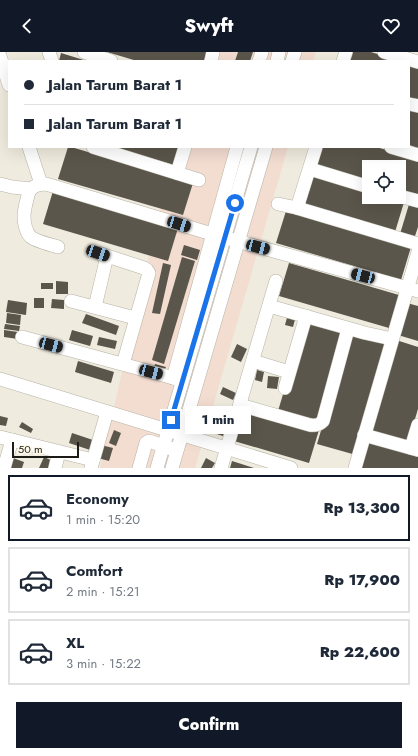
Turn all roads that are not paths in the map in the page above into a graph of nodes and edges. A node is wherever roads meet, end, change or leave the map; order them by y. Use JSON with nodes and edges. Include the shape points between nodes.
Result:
{"nodes":[{"id":1,"x":84,"y":52,"type":"edge"},
{"id":2,"x":384,"y":52,"type":"edge"},
{"id":3,"x":0,"y":56,"type":"edge"},
{"id":4,"x":108,"y":60,"type":"edge"},
{"id":5,"x":418,"y":62,"type":"edge"},
{"id":6,"x":8,"y":82,"type":"edge"},
{"id":7,"x":29,"y":148,"type":"edge"},
{"id":8,"x":96,"y":148,"type":"edge"},
{"id":9,"x":185,"y":148,"type":"edge"},
{"id":10,"x":237,"y":148,"type":"edge"},
{"id":11,"x":251,"y":148,"type":"edge"},
{"id":12,"x":266,"y":148,"type":"edge"},
{"id":13,"x":316,"y":148,"type":"edge"},
{"id":14,"x":394,"y":148,"type":"edge"},
{"id":15,"x":418,"y":155,"type":"edge"},
{"id":16,"x":232,"y":165,"type":"junction"},
{"id":17,"x":245,"y":168,"type":"junction"},
{"id":18,"x":310,"y":169,"type":"junction"},
{"id":19,"x":259,"y":172,"type":"junction"},
{"id":20,"x":177,"y":173,"type":"junction"},
{"id":21,"x":199,"y":180,"type":"dead end"},
{"id":22,"x":362,"y":185,"type":"edge"},
{"id":23,"x":6,"y":186,"type":"edge"},
{"id":24,"x":36,"y":187,"type":"junction"},
{"id":25,"x":225,"y":188,"type":"junction"},
{"id":26,"x":238,"y":192,"type":"junction"},
{"id":27,"x":252,"y":196,"type":"junction"},
{"id":28,"x":406,"y":198,"type":"edge"},
{"id":29,"x":418,"y":201,"type":"edge"},
{"id":30,"x":278,"y":204,"type":"dead end"},
{"id":31,"x":297,"y":208,"type":"junction"},
{"id":32,"x":219,"y":209,"type":"junction"},
{"id":33,"x":232,"y":213,"type":"junction"},
{"id":34,"x":245,"y":218,"type":"junction"},
{"id":35,"x":219,"y":236,"type":"junction"},
{"id":36,"x":238,"y":241,"type":"junction"},
{"id":37,"x":418,"y":244,"type":"edge"},
{"id":38,"x":58,"y":247,"type":"dead end"},
{"id":39,"x":418,"y":252,"type":"edge"},
{"id":40,"x":213,"y":255,"type":"junction"},
{"id":41,"x":233,"y":261,"type":"junction"},
{"id":42,"x":276,"y":281,"type":"dead end"},
{"id":43,"x":205,"y":283,"type":"junction"},
{"id":44,"x":224,"y":289,"type":"junction"},
{"id":45,"x":413,"y":290,"type":"edge"},
{"id":46,"x":71,"y":301,"type":"dead end"},
{"id":47,"x":269,"y":306,"type":"junction"},
{"id":48,"x":95,"y":307,"type":"junction"},
{"id":49,"x":197,"y":310,"type":"junction"},
{"id":50,"x":217,"y":315,"type":"junction"},
{"id":51,"x":306,"y":316,"type":"junction"},
{"id":52,"x":135,"y":318,"type":"junction"},
{"id":53,"x":348,"y":329,"type":"junction"},
{"id":54,"x":22,"y":337,"type":"dead end"},
{"id":55,"x":392,"y":339,"type":"junction"},
{"id":56,"x":189,"y":340,"type":"junction"},
{"id":57,"x":208,"y":346,"type":"junction"},
{"id":58,"x":253,"y":361,"type":"junction"},
{"id":59,"x":123,"y":364,"type":"junction"},
{"id":60,"x":182,"y":364,"type":"junction"},
{"id":61,"x":201,"y":369,"type":"junction"},
{"id":62,"x":289,"y":372,"type":"junction"},
{"id":63,"x":0,"y":379,"type":"edge"},
{"id":64,"x":179,"y":382,"type":"junction"},
{"id":65,"x":284,"y":388,"type":"dead end"},
{"id":66,"x":194,"y":391,"type":"junction"},
{"id":67,"x":240,"y":405,"type":"junction"},
{"id":68,"x":174,"y":410,"type":"junction"},
{"id":69,"x":107,"y":412,"type":"junction"},
{"id":70,"x":188,"y":414,"type":"junction"},
{"id":71,"x":418,"y":425,"type":"edge"},
{"id":72,"x":168,"y":431,"type":"junction"},
{"id":73,"x":182,"y":435,"type":"junction"},
{"id":74,"x":364,"y":435,"type":"junction"},
{"id":75,"x":6,"y":438,"type":"edge"},
{"id":76,"x":164,"y":446,"type":"junction"},
{"id":77,"x":227,"y":448,"type":"junction"},
{"id":78,"x":414,"y":449,"type":"edge"},
{"id":79,"x":177,"y":450,"type":"junction"},
{"id":80,"x":59,"y":452,"type":"junction"},
{"id":81,"x":92,"y":464,"type":"edge"},
{"id":82,"x":4,"y":468,"type":"edge"},
{"id":83,"x":55,"y":468,"type":"edge"},
{"id":84,"x":139,"y":468,"type":"edge"},
{"id":85,"x":157,"y":468,"type":"edge"},
{"id":86,"x":172,"y":468,"type":"edge"},
{"id":87,"x":221,"y":468,"type":"edge"},
{"id":88,"x":291,"y":468,"type":"edge"},
{"id":89,"x":355,"y":468,"type":"edge"}],
"edges":[{"from":1,"to":4,"type":"street"},
{"from":2,"to":5,"type":"street"},
{"from":3,"to":6,"type":"street"},
{"from":7,"to":24,"type":"street"},
{"from":8,"to":20,"type":"street"},
{"from":9,"to":20,"type":"street"},
{"from":10,"to":16,"type":"street"},
{"from":11,"to":17,"type":"street"},
{"from":12,"to":19,"type":"street"},
{"from":13,"to":18,"type":"street"},
{"from":14,"to":15,"type":"street"},
{"from":16,"to":17,"type":"street"},
{"from":16,"to":25,"type":"street"},
{"from":17,"to":19,"type":"street"},
{"from":17,"to":26,"type":"street"},
{"from":18,"to":22,"type":"street"},
{"from":18,"to":31,"type":"street"},
{"from":19,"to":27,"type":"street"},
{"from":20,"to":21,"type":"street"},
{"from":23,"to":24,"type":"street"},
{"from":24,"to":35,"type":"street","via":[[46,184]]},
{"from":24,"to":38,"type":"street","via":[[28,195],[24,216],[26,228],[32,238]]},
{"from":25,"to":26,"type":"street"},
{"from":25,"to":32,"type":"street"},
{"from":26,"to":27,"type":"street"},
{"from":26,"to":33,"type":"street"},
{"from":27,"to":34,"type":"street"},
{"from":28,"to":29,"type":"street"},
{"from":30,"to":31,"type":"street"},
{"from":31,"to":37,"type":"street"},
{"from":32,"to":33,"type":"street"},
{"from":32,"to":35,"type":"street"},
{"from":33,"to":34,"type":"street"},
{"from":33,"to":35,"type":"street"},
{"from":34,"to":36,"type":"street"},
{"from":35,"to":36,"type":"street"},
{"from":35,"to":40,"type":"street"},
{"from":36,"to":41,"type":"street"},
{"from":36,"to":45,"type":"street"},
{"from":39,"to":45,"type":"street"},
{"from":40,"to":41,"type":"street"},
{"from":40,"to":43,"type":"street"},
{"from":41,"to":44,"type":"street"},
{"from":42,"to":47,"type":"street"},
{"from":43,"to":44,"type":"street"},
{"from":43,"to":49,"type":"street"},
{"from":44,"to":50,"type":"street"},
{"from":45,"to":55,"type":"street"},
{"from":46,"to":48,"type":"street"},
{"from":47,"to":51,"type":"street"},
{"from":47,"to":58,"type":"street"},
{"from":48,"to":52,"type":"street"},
{"from":48,"to":52,"type":"street","via":[[103,254],[147,270],[148,277]]},
{"from":49,"to":50,"type":"street"},
{"from":49,"to":56,"type":"street"},
{"from":50,"to":57,"type":"street"},
{"from":51,"to":53,"type":"street"},
{"from":51,"to":62,"type":"street"},
{"from":52,"to":59,"type":"street"},
{"from":53,"to":55,"type":"street"},
{"from":53,"to":67,"type":"street","via":[[321,424],[315,426]]},
{"from":54,"to":59,"type":"street"},
{"from":55,"to":74,"type":"street"},
{"from":56,"to":57,"type":"street"},
{"from":56,"to":60,"type":"street"},
{"from":57,"to":61,"type":"street"},
{"from":58,"to":62,"type":"street"},
{"from":58,"to":67,"type":"street"},
{"from":59,"to":64,"type":"street"},
{"from":60,"to":61,"type":"street"},
{"from":60,"to":64,"type":"street"},
{"from":61,"to":66,"type":"street"},
{"from":62,"to":65,"type":"street"},
{"from":63,"to":69,"type":"street"},
{"from":64,"to":66,"type":"street"},
{"from":64,"to":68,"type":"street"},
{"from":66,"to":70,"type":"street"},
{"from":67,"to":77,"type":"street"},
{"from":68,"to":70,"type":"street"},
{"from":68,"to":72,"type":"street"},
{"from":69,"to":72,"type":"street"},
{"from":69,"to":81,"type":"street"},
{"from":70,"to":73,"type":"street"},
{"from":71,"to":78,"type":"street"},
{"from":72,"to":73,"type":"street"},
{"from":72,"to":76,"type":"street"},
{"from":73,"to":77,"type":"street"},
{"from":73,"to":79,"type":"street"},
{"from":74,"to":78,"type":"street"},
{"from":74,"to":89,"type":"street"},
{"from":75,"to":80,"type":"street"},
{"from":75,"to":82,"type":"street"},
{"from":76,"to":79,"type":"street"},
{"from":76,"to":84,"type":"street","via":[[147,441]]},
{"from":76,"to":85,"type":"street"},
{"from":77,"to":87,"type":"street"},
{"from":77,"to":88,"type":"street"},
{"from":79,"to":86,"type":"street"},
{"from":80,"to":81,"type":"street"},
{"from":80,"to":83,"type":"street"}]}
